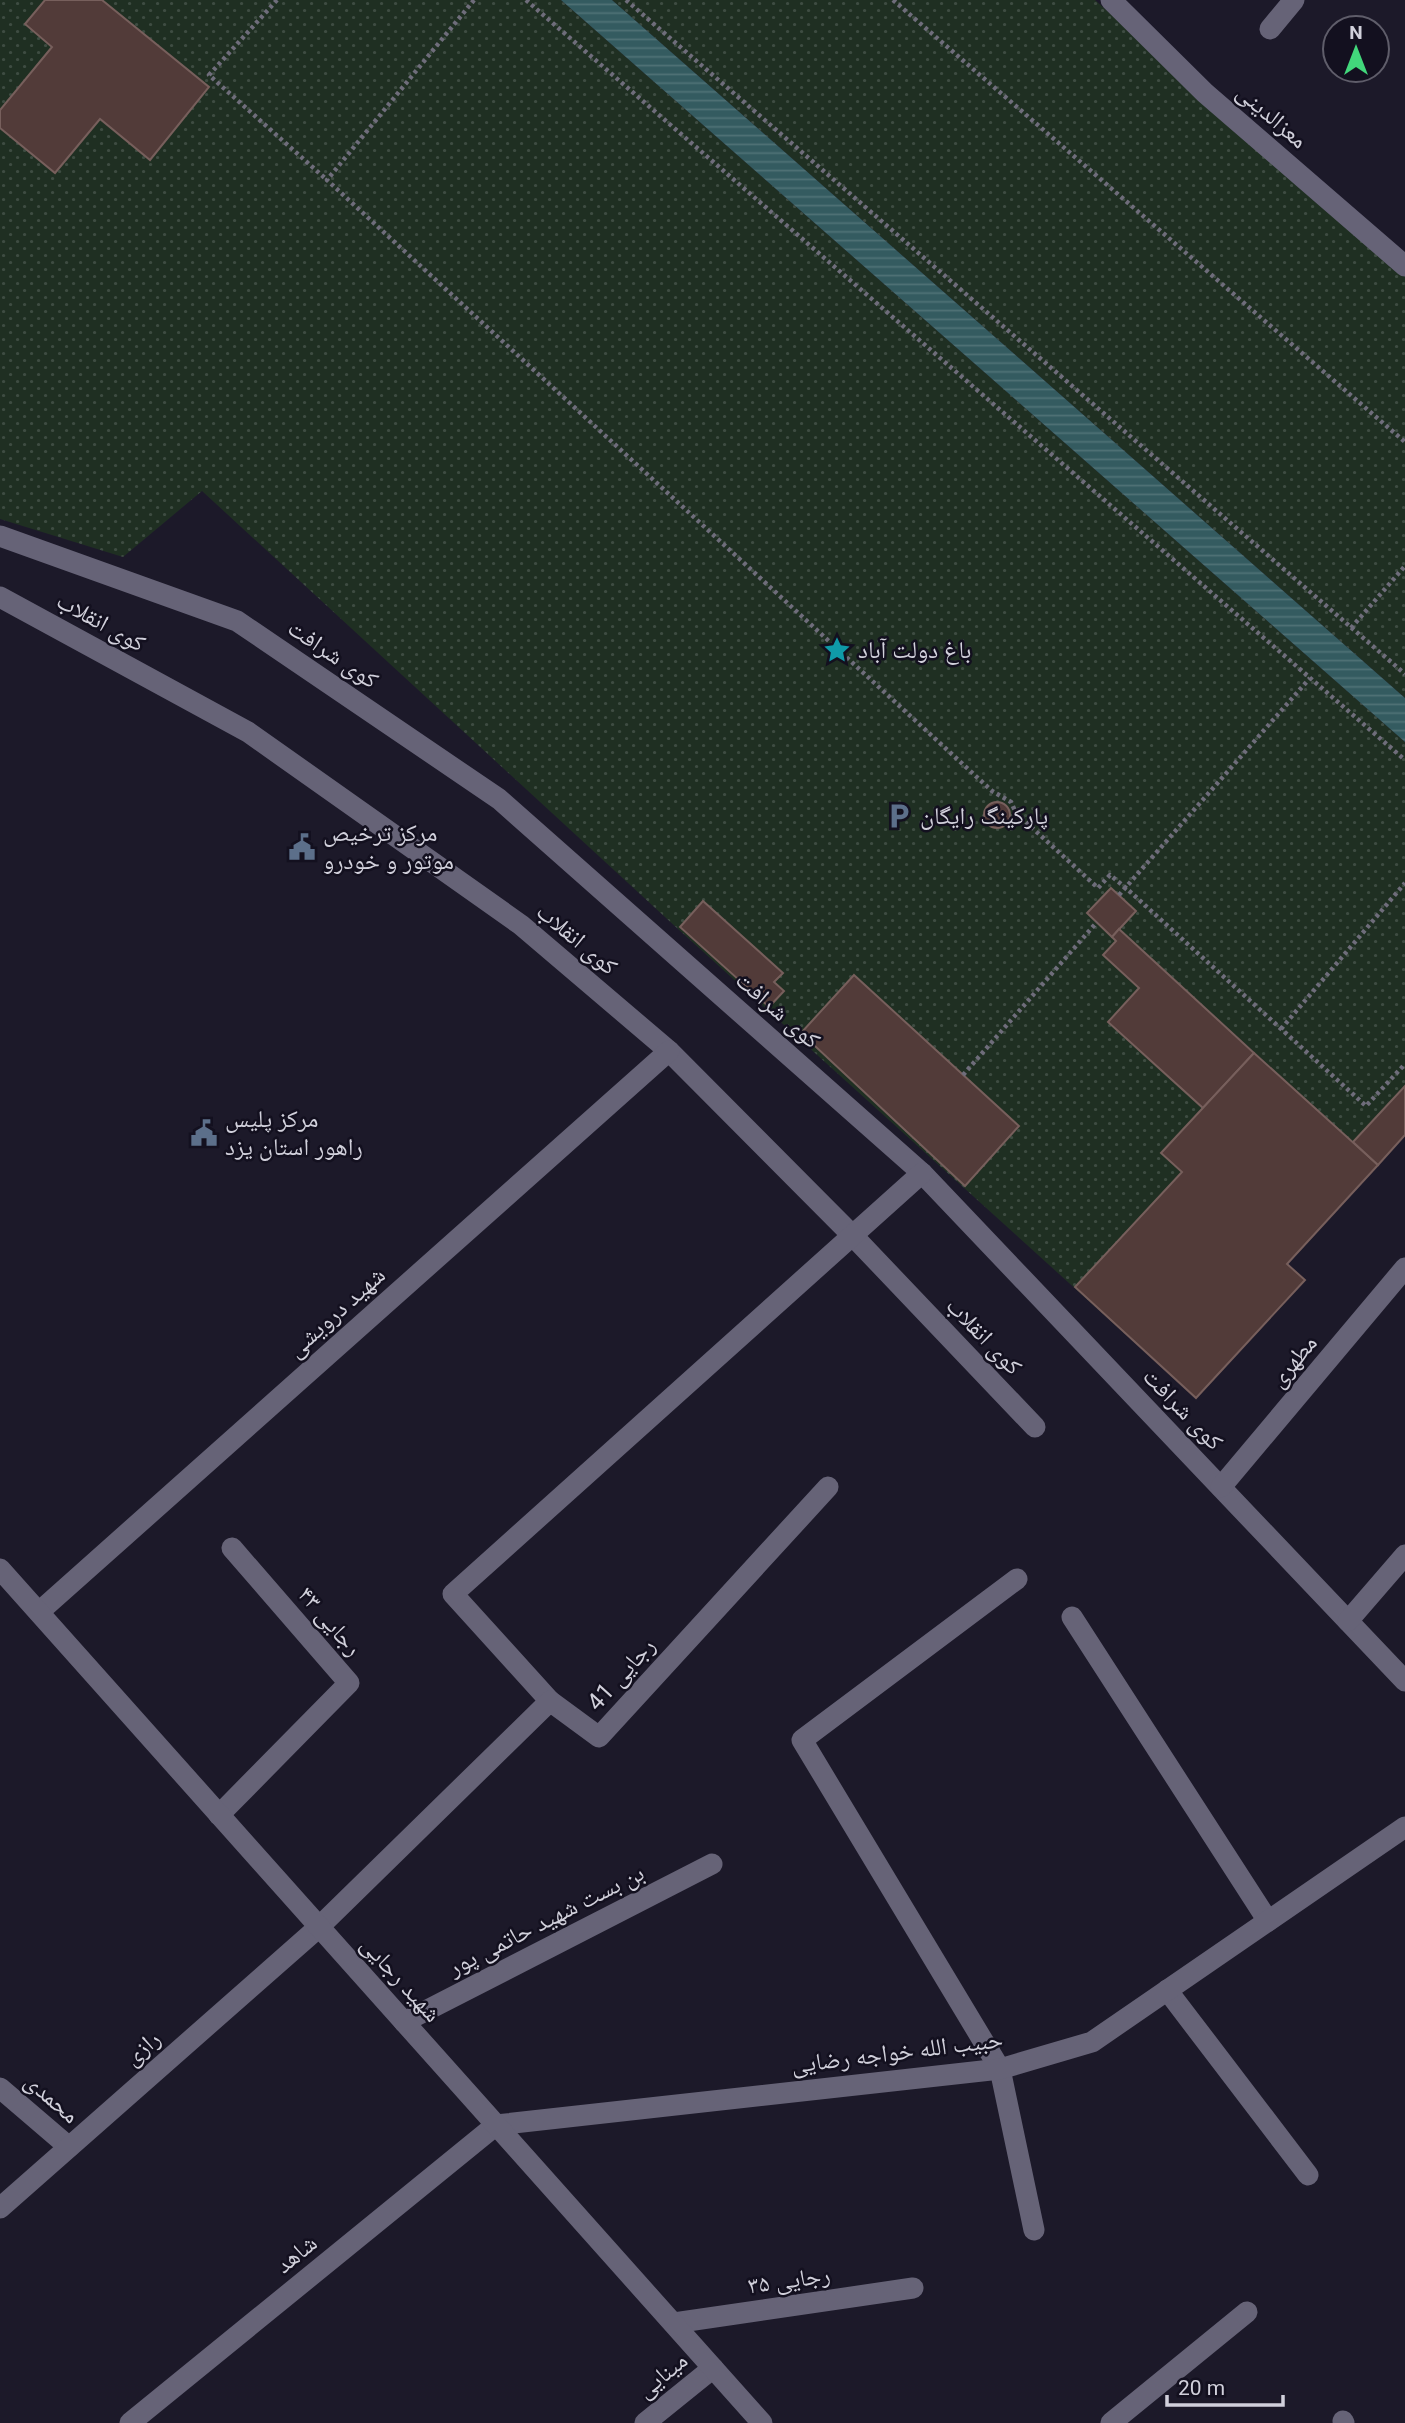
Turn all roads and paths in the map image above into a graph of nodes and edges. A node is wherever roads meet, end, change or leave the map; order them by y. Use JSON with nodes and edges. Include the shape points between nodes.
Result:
{"nodes":[{"id":1,"x":277,"y":0,"type":"edge"},
{"id":2,"x":474,"y":0,"type":"edge"},
{"id":3,"x":526,"y":0,"type":"edge"},
{"id":4,"x":626,"y":0,"type":"edge"},
{"id":5,"x":893,"y":0,"type":"edge"},
{"id":6,"x":1111,"y":0,"type":"edge"},
{"id":7,"x":1294,"y":0,"type":"edge"},
{"id":8,"x":1270,"y":29,"type":"dead end"},
{"id":9,"x":327,"y":180,"type":"junction"},
{"id":10,"x":1405,"y":266,"type":"edge"},
{"id":11,"x":1405,"y":442,"type":"edge"},
{"id":12,"x":0,"y":536,"type":"edge"},
{"id":13,"x":1405,"y":566,"type":"edge"},
{"id":14,"x":0,"y":597,"type":"edge"},
{"id":15,"x":1351,"y":628,"type":"junction"},
{"id":16,"x":1405,"y":674,"type":"edge"},
{"id":17,"x":1310,"y":678,"type":"junction"},
{"id":18,"x":1405,"y":760,"type":"edge"},
{"id":19,"x":1405,"y":883,"type":"edge"},
{"id":20,"x":1126,"y":888,"type":"junction"},
{"id":21,"x":1119,"y":895,"type":"dead end"},
{"id":22,"x":1097,"y":922,"type":"dead end"},
{"id":23,"x":1281,"y":1029,"type":"junction"},
{"id":24,"x":669,"y":1051,"type":"junction"},
{"id":25,"x":1405,"y":1064,"type":"edge"},
{"id":26,"x":963,"y":1075,"type":"dead end"},
{"id":27,"x":922,"y":1173,"type":"junction"},
{"id":28,"x":854,"y":1237,"type":"junction"},
{"id":29,"x":1405,"y":1268,"type":"edge"},
{"id":30,"x":1035,"y":1427,"type":"dead end"},
{"id":31,"x":828,"y":1487,"type":"dead end"},
{"id":32,"x":1222,"y":1487,"type":"junction"},
{"id":33,"x":232,"y":1548,"type":"dead end"},
{"id":34,"x":1405,"y":1555,"type":"edge"},
{"id":35,"x":0,"y":1569,"type":"edge"},
{"id":36,"x":1017,"y":1579,"type":"dead end"},
{"id":37,"x":39,"y":1612,"type":"junction"},
{"id":38,"x":1072,"y":1618,"type":"dead end"},
{"id":39,"x":1348,"y":1621,"type":"junction"},
{"id":40,"x":1405,"y":1681,"type":"edge"},
{"id":41,"x":550,"y":1701,"type":"junction"},
{"id":42,"x":219,"y":1815,"type":"junction"},
{"id":43,"x":1403,"y":1833,"type":"edge"},
{"id":44,"x":712,"y":1864,"type":"dead end"},
{"id":45,"x":1268,"y":1921,"type":"junction"},
{"id":46,"x":320,"y":1927,"type":"junction"},
{"id":47,"x":1167,"y":1990,"type":"junction"},
{"id":48,"x":404,"y":2022,"type":"junction"},
{"id":49,"x":1000,"y":2069,"type":"junction"},
{"id":50,"x":0,"y":2088,"type":"edge"},
{"id":51,"x":496,"y":2125,"type":"junction"},
{"id":52,"x":69,"y":2147,"type":"junction"},
{"id":53,"x":1308,"y":2175,"type":"dead end"},
{"id":54,"x":0,"y":2208,"type":"edge"},
{"id":55,"x":1034,"y":2230,"type":"dead end"},
{"id":56,"x":913,"y":2288,"type":"dead end"},
{"id":57,"x":1247,"y":2312,"type":"dead end"},
{"id":58,"x":674,"y":2323,"type":"junction"},
{"id":59,"x":713,"y":2368,"type":"junction"},
{"id":60,"x":130,"y":2423,"type":"edge"},
{"id":61,"x":645,"y":2423,"type":"edge"},
{"id":62,"x":762,"y":2423,"type":"edge"},
{"id":63,"x":1111,"y":2423,"type":"edge"}],
"edges":[{"from":1,"to":9,"type":"path","via":[[209,75]]},
{"from":2,"to":9,"type":"path"},
{"from":3,"to":17,"type":"path"},
{"from":4,"to":15,"type":"path"},
{"from":5,"to":11,"type":"path"},
{"from":6,"to":10,"type":"street","name":"معزالدینی","via":[[1206,93]]},
{"from":7,"to":8,"type":"street"},
{"from":9,"to":20,"type":"path","via":[[992,791],[1011,802],[1016,813],[1098,888],[1110,875]]},
{"from":12,"to":27,"type":"street","name":"کوی شرافت","via":[[237,621],[488,792]]},
{"from":13,"to":15,"type":"path"},
{"from":14,"to":24,"type":"street","name":"کوی انقلاب","via":[[248,732],[521,925]]},
{"from":15,"to":16,"type":"path"},
{"from":17,"to":18,"type":"path"},
{"from":17,"to":20,"type":"path"},
{"from":19,"to":23,"type":"path"},
{"from":20,"to":21,"type":"path"},
{"from":20,"to":23,"type":"path"},
{"from":22,"to":26,"type":"path"},
{"from":23,"to":25,"type":"path","via":[[1366,1106]]},
{"from":24,"to":28,"type":"street","name":"کوی انقلاب"},
{"from":24,"to":37,"type":"street","name":"شهید درویشی"},
{"from":27,"to":28,"type":"street"},
{"from":27,"to":32,"type":"street","name":"کوی شرافت"},
{"from":28,"to":30,"type":"street","name":"کوی انقلاب"},
{"from":28,"to":41,"type":"street","via":[[453,1594]]},
{"from":29,"to":32,"type":"street","name":"مطهری"},
{"from":31,"to":41,"type":"street","name":"رجایی 41","via":[[599,1737]]},
{"from":32,"to":39,"type":"street","name":"کوی شرافت"},
{"from":33,"to":42,"type":"street","name":"رجایی ۴۳","via":[[349,1683]]},
{"from":34,"to":39,"type":"street"},
{"from":35,"to":37,"type":"street","name":"شهید رجایی"},
{"from":36,"to":49,"type":"street","via":[[802,1740]]},
{"from":37,"to":42,"type":"street","name":"شهید رجایی"},
{"from":38,"to":45,"type":"street"},
{"from":39,"to":40,"type":"street","name":"کوی شرافت"},
{"from":41,"to":46,"type":"street","name":"رجایی 41"},
{"from":42,"to":46,"type":"street","name":"شهید رجایی"},
{"from":43,"to":45,"type":"street","name":"حبیب الله خواجه رضایی"},
{"from":44,"to":48,"type":"street","name":"بن بست شهید حاتمی پور"},
{"from":45,"to":47,"type":"street","name":"حبیب الله خواجه رضایی"},
{"from":46,"to":48,"type":"street","name":"شهید رجایی"},
{"from":46,"to":52,"type":"street","name":"رازی"},
{"from":47,"to":49,"type":"street","name":"حبیب الله خواجه رضایی","via":[[1092,2042]]},
{"from":47,"to":53,"type":"street"},
{"from":48,"to":51,"type":"street","name":"شهید رجایی"},
{"from":49,"to":51,"type":"street","name":"حبیب الله خواجه رضایی"},
{"from":49,"to":55,"type":"street"},
{"from":50,"to":52,"type":"street","name":"محمدی"},
{"from":51,"to":58,"type":"street","name":"شهید رجایی"},
{"from":51,"to":60,"type":"street","name":"شاهد"},
{"from":52,"to":54,"type":"street","name":"رازی"},
{"from":56,"to":58,"type":"street","name":"رجایی ۳۵"},
{"from":57,"to":63,"type":"street"},
{"from":58,"to":59,"type":"street","name":"شهید رجایی"},
{"from":59,"to":61,"type":"street","name":"مینایی"},
{"from":59,"to":62,"type":"street","name":"شهید رجایی"}]}
